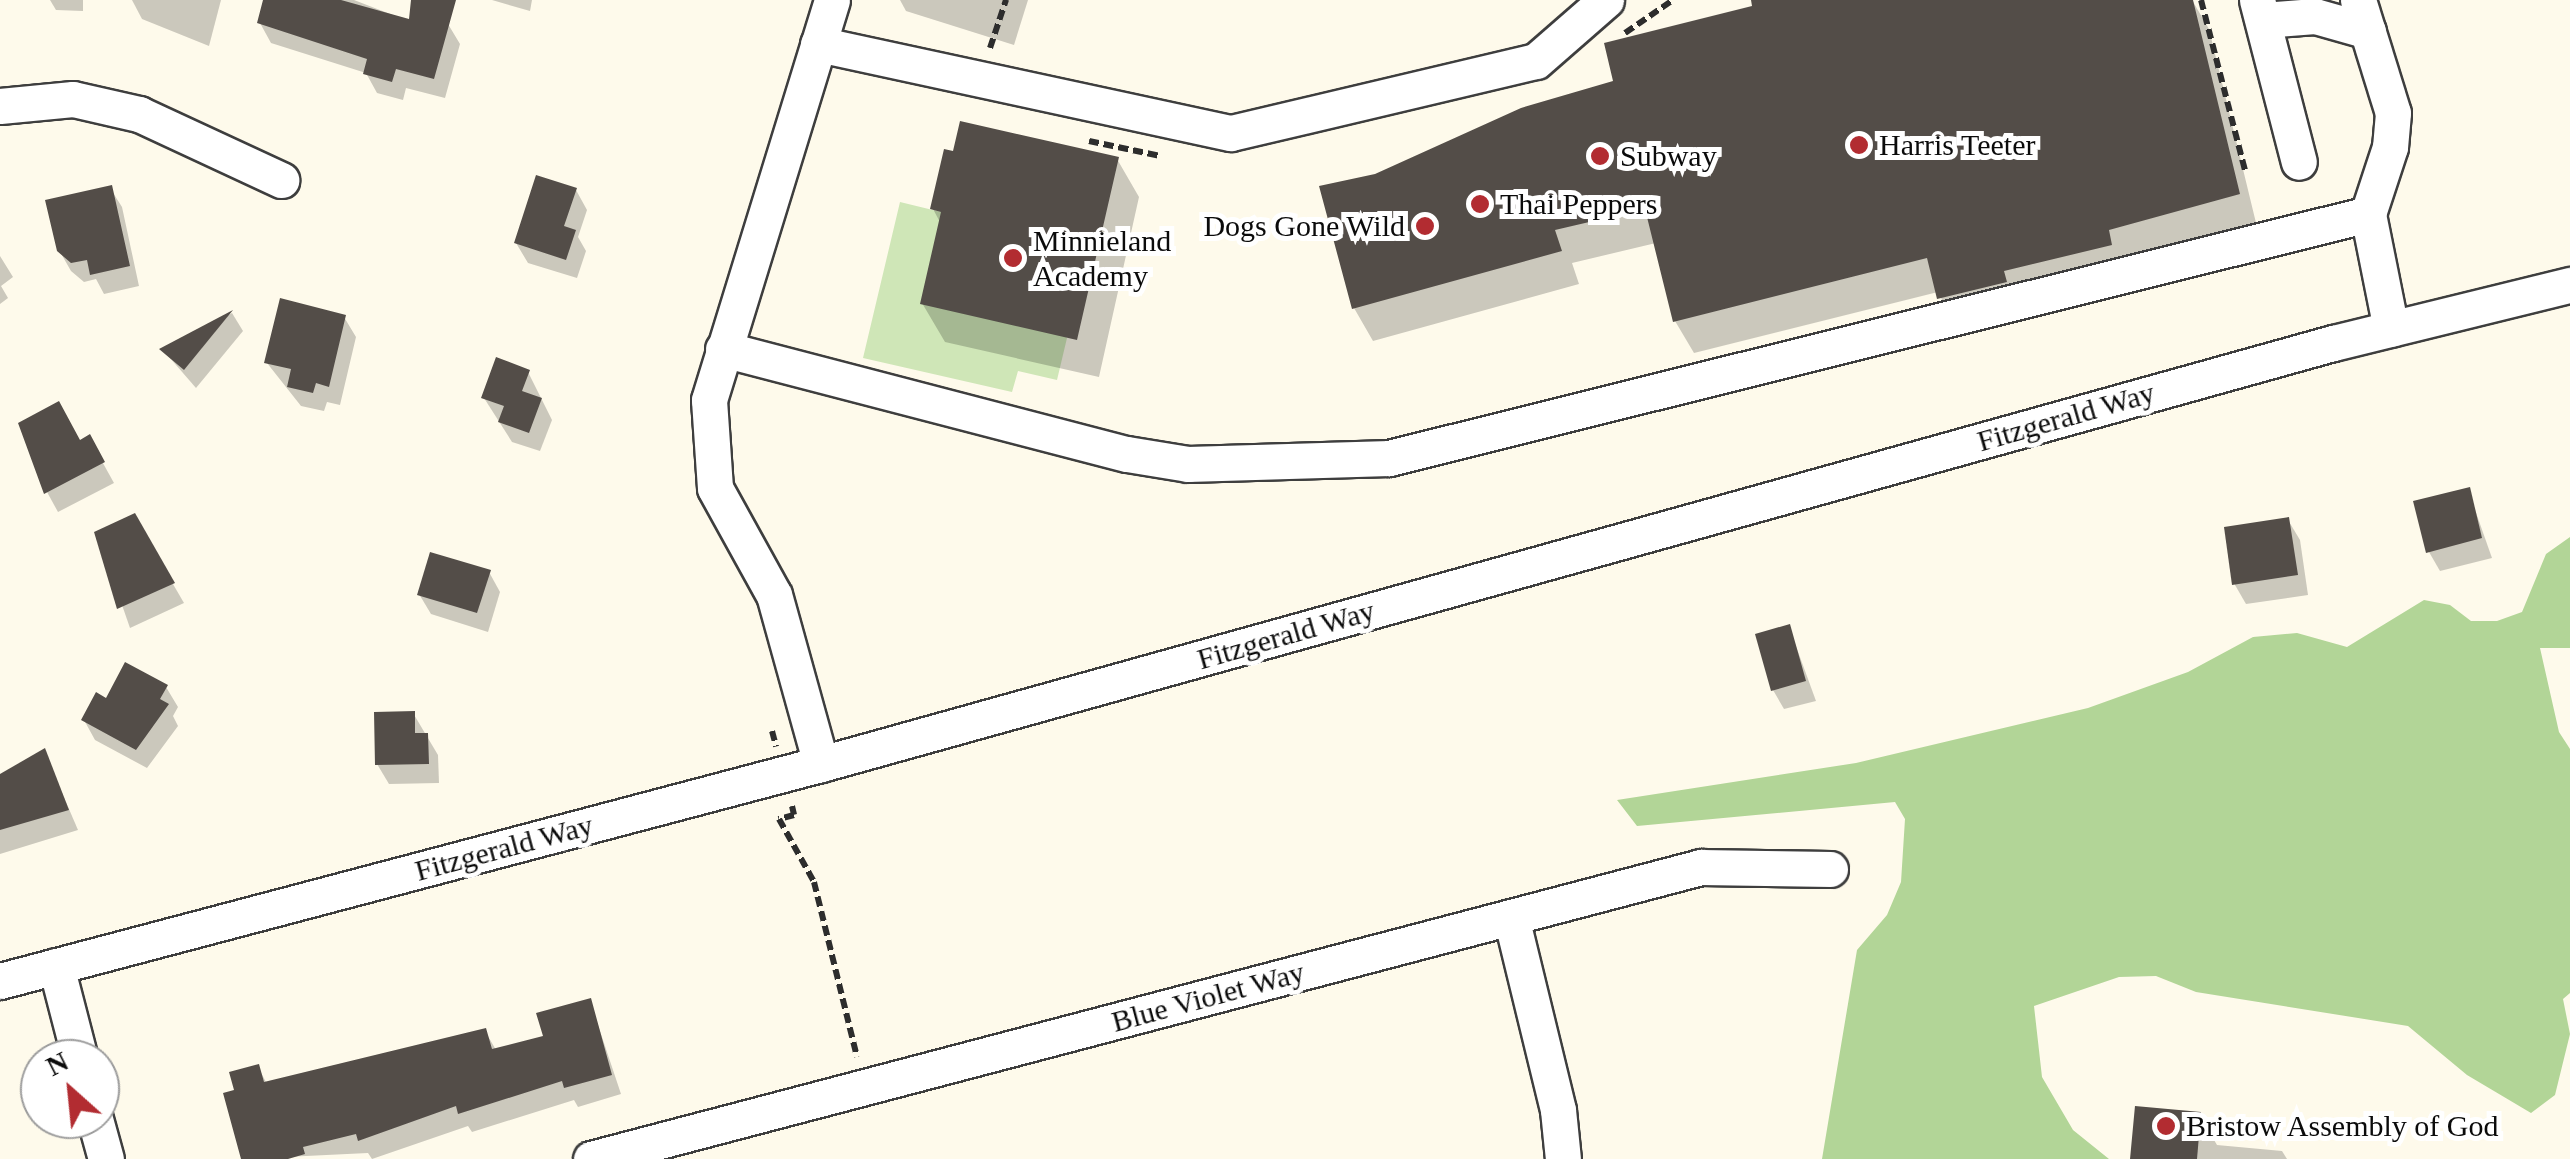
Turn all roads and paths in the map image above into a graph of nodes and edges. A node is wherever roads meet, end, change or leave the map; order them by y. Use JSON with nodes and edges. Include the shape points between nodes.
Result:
{"nodes":[{"id":1,"x":832,"y":0,"type":"edge"},
{"id":2,"x":1606,"y":0,"type":"edge"},
{"id":3,"x":2201,"y":0,"type":"edge"},
{"id":4,"x":2260,"y":10,"type":"edge"},
{"id":5,"x":2363,"y":16,"type":"edge"},
{"id":6,"x":818,"y":44,"type":"junction"},
{"id":7,"x":0,"y":106,"type":"edge"},
{"id":8,"x":2299,"y":162,"type":"dead end"},
{"id":9,"x":2245,"y":170,"type":"dead end"},
{"id":10,"x":281,"y":180,"type":"dead end"},
{"id":11,"x":2368,"y":214,"type":"junction"},
{"id":12,"x":2570,"y":285,"type":"edge"},
{"id":13,"x":2390,"y":329,"type":"junction"},
{"id":14,"x":723,"y":349,"type":"junction"},
{"id":15,"x":772,"y":731,"type":"dead end"},
{"id":16,"x":822,"y":764,"type":"junction"},
{"id":17,"x":784,"y":775,"type":"junction"},
{"id":18,"x":1830,"y":869,"type":"dead end"},
{"id":19,"x":1512,"y":917,"type":"junction"},
{"id":20,"x":56,"y":966,"type":"junction"},
{"id":21,"x":0,"y":981,"type":"edge"},
{"id":22,"x":75,"y":1039,"type":"edge"},
{"id":23,"x":864,"y":1088,"type":"junction"},
{"id":24,"x":590,"y":1159,"type":"edge"},
{"id":25,"x":1563,"y":1159,"type":"edge"}],
"edges":[{"from":1,"to":6,"type":"street"},
{"from":2,"to":6,"type":"street","via":[[1536,60],[1231,133]]},
{"from":3,"to":9,"type":"path"},
{"from":4,"to":5,"type":"street"},
{"from":4,"to":8,"type":"street"},
{"from":5,"to":11,"type":"street","via":[[2393,113],[2390,147]]},
{"from":6,"to":14,"type":"street"},
{"from":7,"to":10,"type":"street","via":[[73,99],[139,114]]},
{"from":11,"to":13,"type":"street"},
{"from":11,"to":14,"type":"street","via":[[1389,458],[1188,464],[1142,457]]},
{"from":12,"to":13,"type":"street","name":"Fitzgerald Way"},
{"from":13,"to":16,"type":"street","name":"Fitzgerald Way"},
{"from":14,"to":16,"type":"street","via":[[709,400],[716,488],[774,595]]},
{"from":15,"to":17,"type":"path"},
{"from":16,"to":17,"type":"street","name":"Fitzgerald Way"},
{"from":17,"to":20,"type":"street","name":"Fitzgerald Way"},
{"from":17,"to":23,"type":"path","via":[[794,815],[780,820],[814,882]]},
{"from":18,"to":19,"type":"street","name":"Blue Violet Way","via":[[1702,868]]},
{"from":19,"to":23,"type":"street","name":"Blue Violet Way"},
{"from":19,"to":25,"type":"street","via":[[1558,1110]]},
{"from":20,"to":21,"type":"street","name":"Fitzgerald Way"},
{"from":20,"to":22,"type":"street"},
{"from":23,"to":24,"type":"street","name":"Blue Violet Way"}]}
